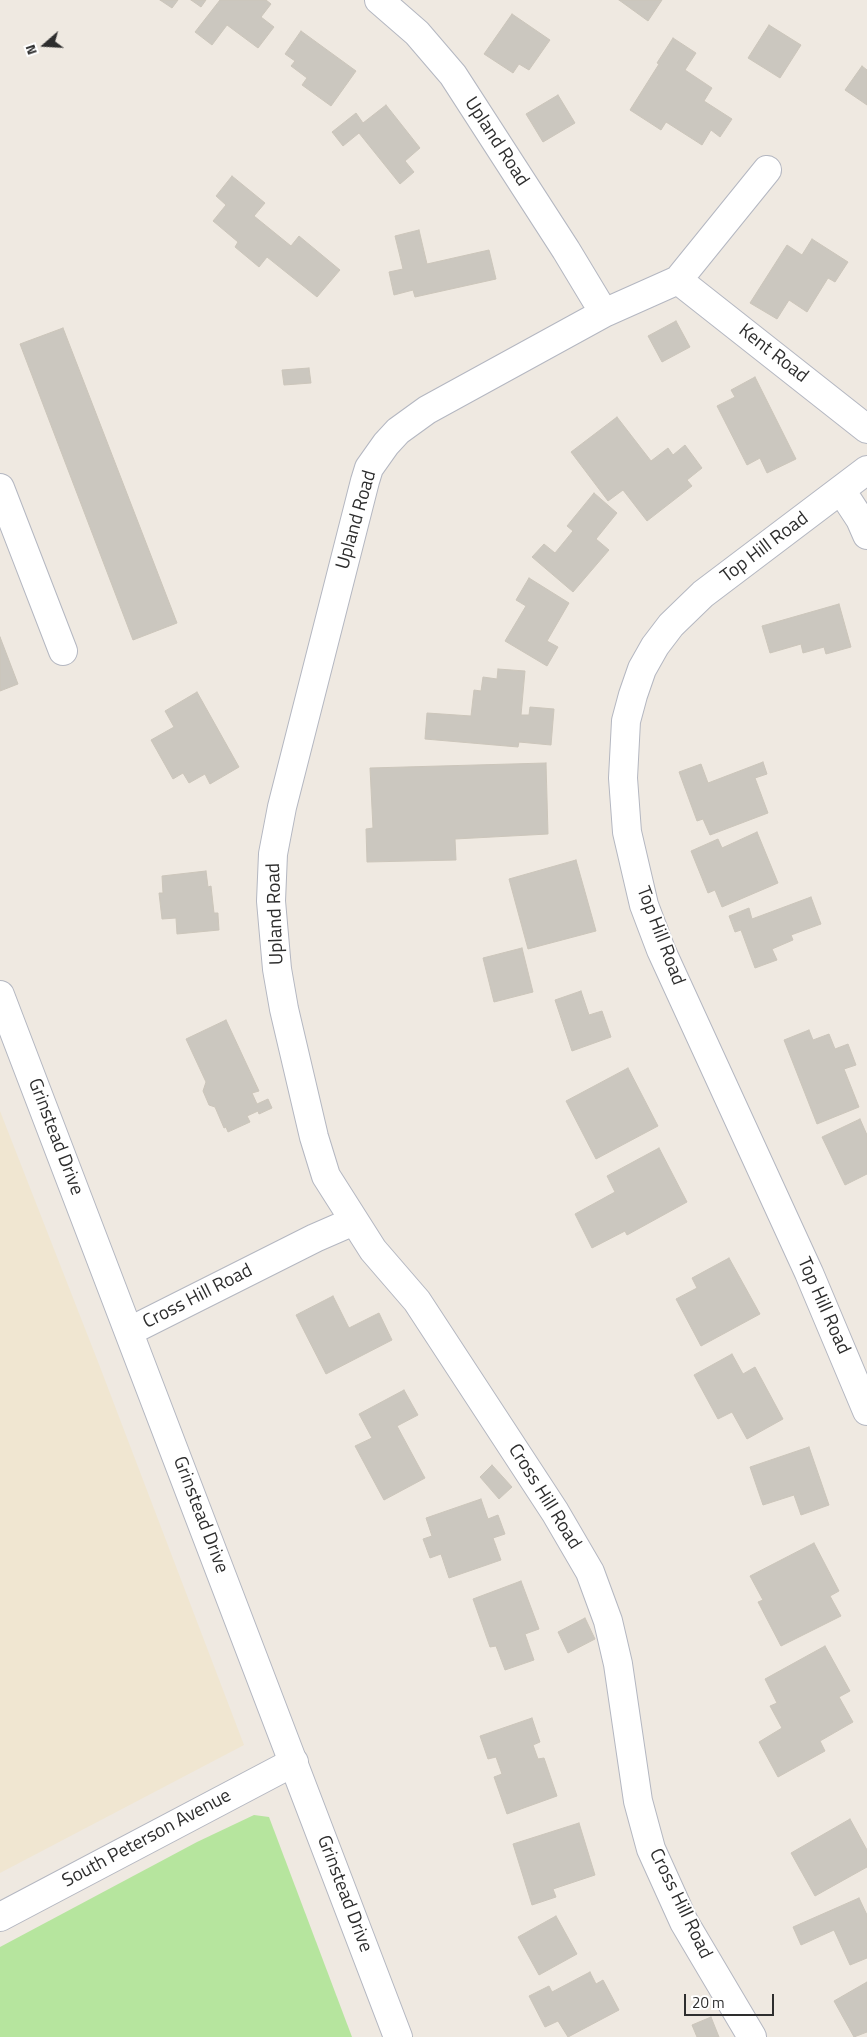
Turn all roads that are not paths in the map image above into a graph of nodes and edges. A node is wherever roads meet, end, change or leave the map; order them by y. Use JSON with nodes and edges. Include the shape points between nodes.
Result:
{"nodes":[{"id":1,"x":390,"y":4,"type":"edge"},
{"id":2,"x":767,"y":170,"type":"dead end"},
{"id":3,"x":678,"y":280,"type":"junction"},
{"id":4,"x":604,"y":313,"type":"junction"},
{"id":5,"x":867,"y":429,"type":"edge"},
{"id":6,"x":867,"y":470,"type":"edge"},
{"id":7,"x":0,"y":488,"type":"edge"},
{"id":8,"x":841,"y":490,"type":"junction"},
{"id":9,"x":867,"y":535,"type":"edge"},
{"id":10,"x":63,"y":651,"type":"dead end"},
{"id":11,"x":0,"y":995,"type":"edge"},
{"id":12,"x":354,"y":1220,"type":"junction"},
{"id":13,"x":130,"y":1331,"type":"junction"},
{"id":14,"x":867,"y":1411,"type":"edge"},
{"id":15,"x":294,"y":1762,"type":"junction"},
{"id":16,"x":0,"y":1916,"type":"edge"},
{"id":17,"x":398,"y":2037,"type":"edge"},
{"id":18,"x":752,"y":2037,"type":"edge"}],
"edges":[{"from":1,"to":4,"type":"street","name":"Upland Road","via":[[453,76]]},
{"from":2,"to":3,"type":"street"},
{"from":3,"to":4,"type":"street"},
{"from":3,"to":5,"type":"street","name":"Kent Road"},
{"from":4,"to":12,"type":"street","name":"Upland Road","via":[[427,410],[386,444],[369,468],[365,481],[282,807],[273,854],[271,901],[278,976],[314,1137],[326,1176]]},
{"from":6,"to":8,"type":"street","name":"Top Hill Road"},
{"from":7,"to":10,"type":"street"},
{"from":8,"to":9,"type":"street"},
{"from":8,"to":14,"type":"street","name":"Top Hill Road","via":[[703,594],[655,646],[642,669],[626,721],[623,778],[627,832],[644,904],[665,958],[813,1281]]},
{"from":11,"to":13,"type":"street","name":"Grinstead Drive"},
{"from":12,"to":13,"type":"street","name":"Cross Hill Road"},
{"from":12,"to":18,"type":"street","name":"Cross Hill Road","via":[[373,1250],[417,1301],[555,1512],[590,1572],[608,1621],[618,1664],[638,1801],[651,1849],[684,1922]]},
{"from":13,"to":15,"type":"street","name":"Grinstead Drive"},
{"from":15,"to":16,"type":"street","name":"South Peterson Avenue"},
{"from":15,"to":17,"type":"street","name":"Grinstead Drive"}]}
